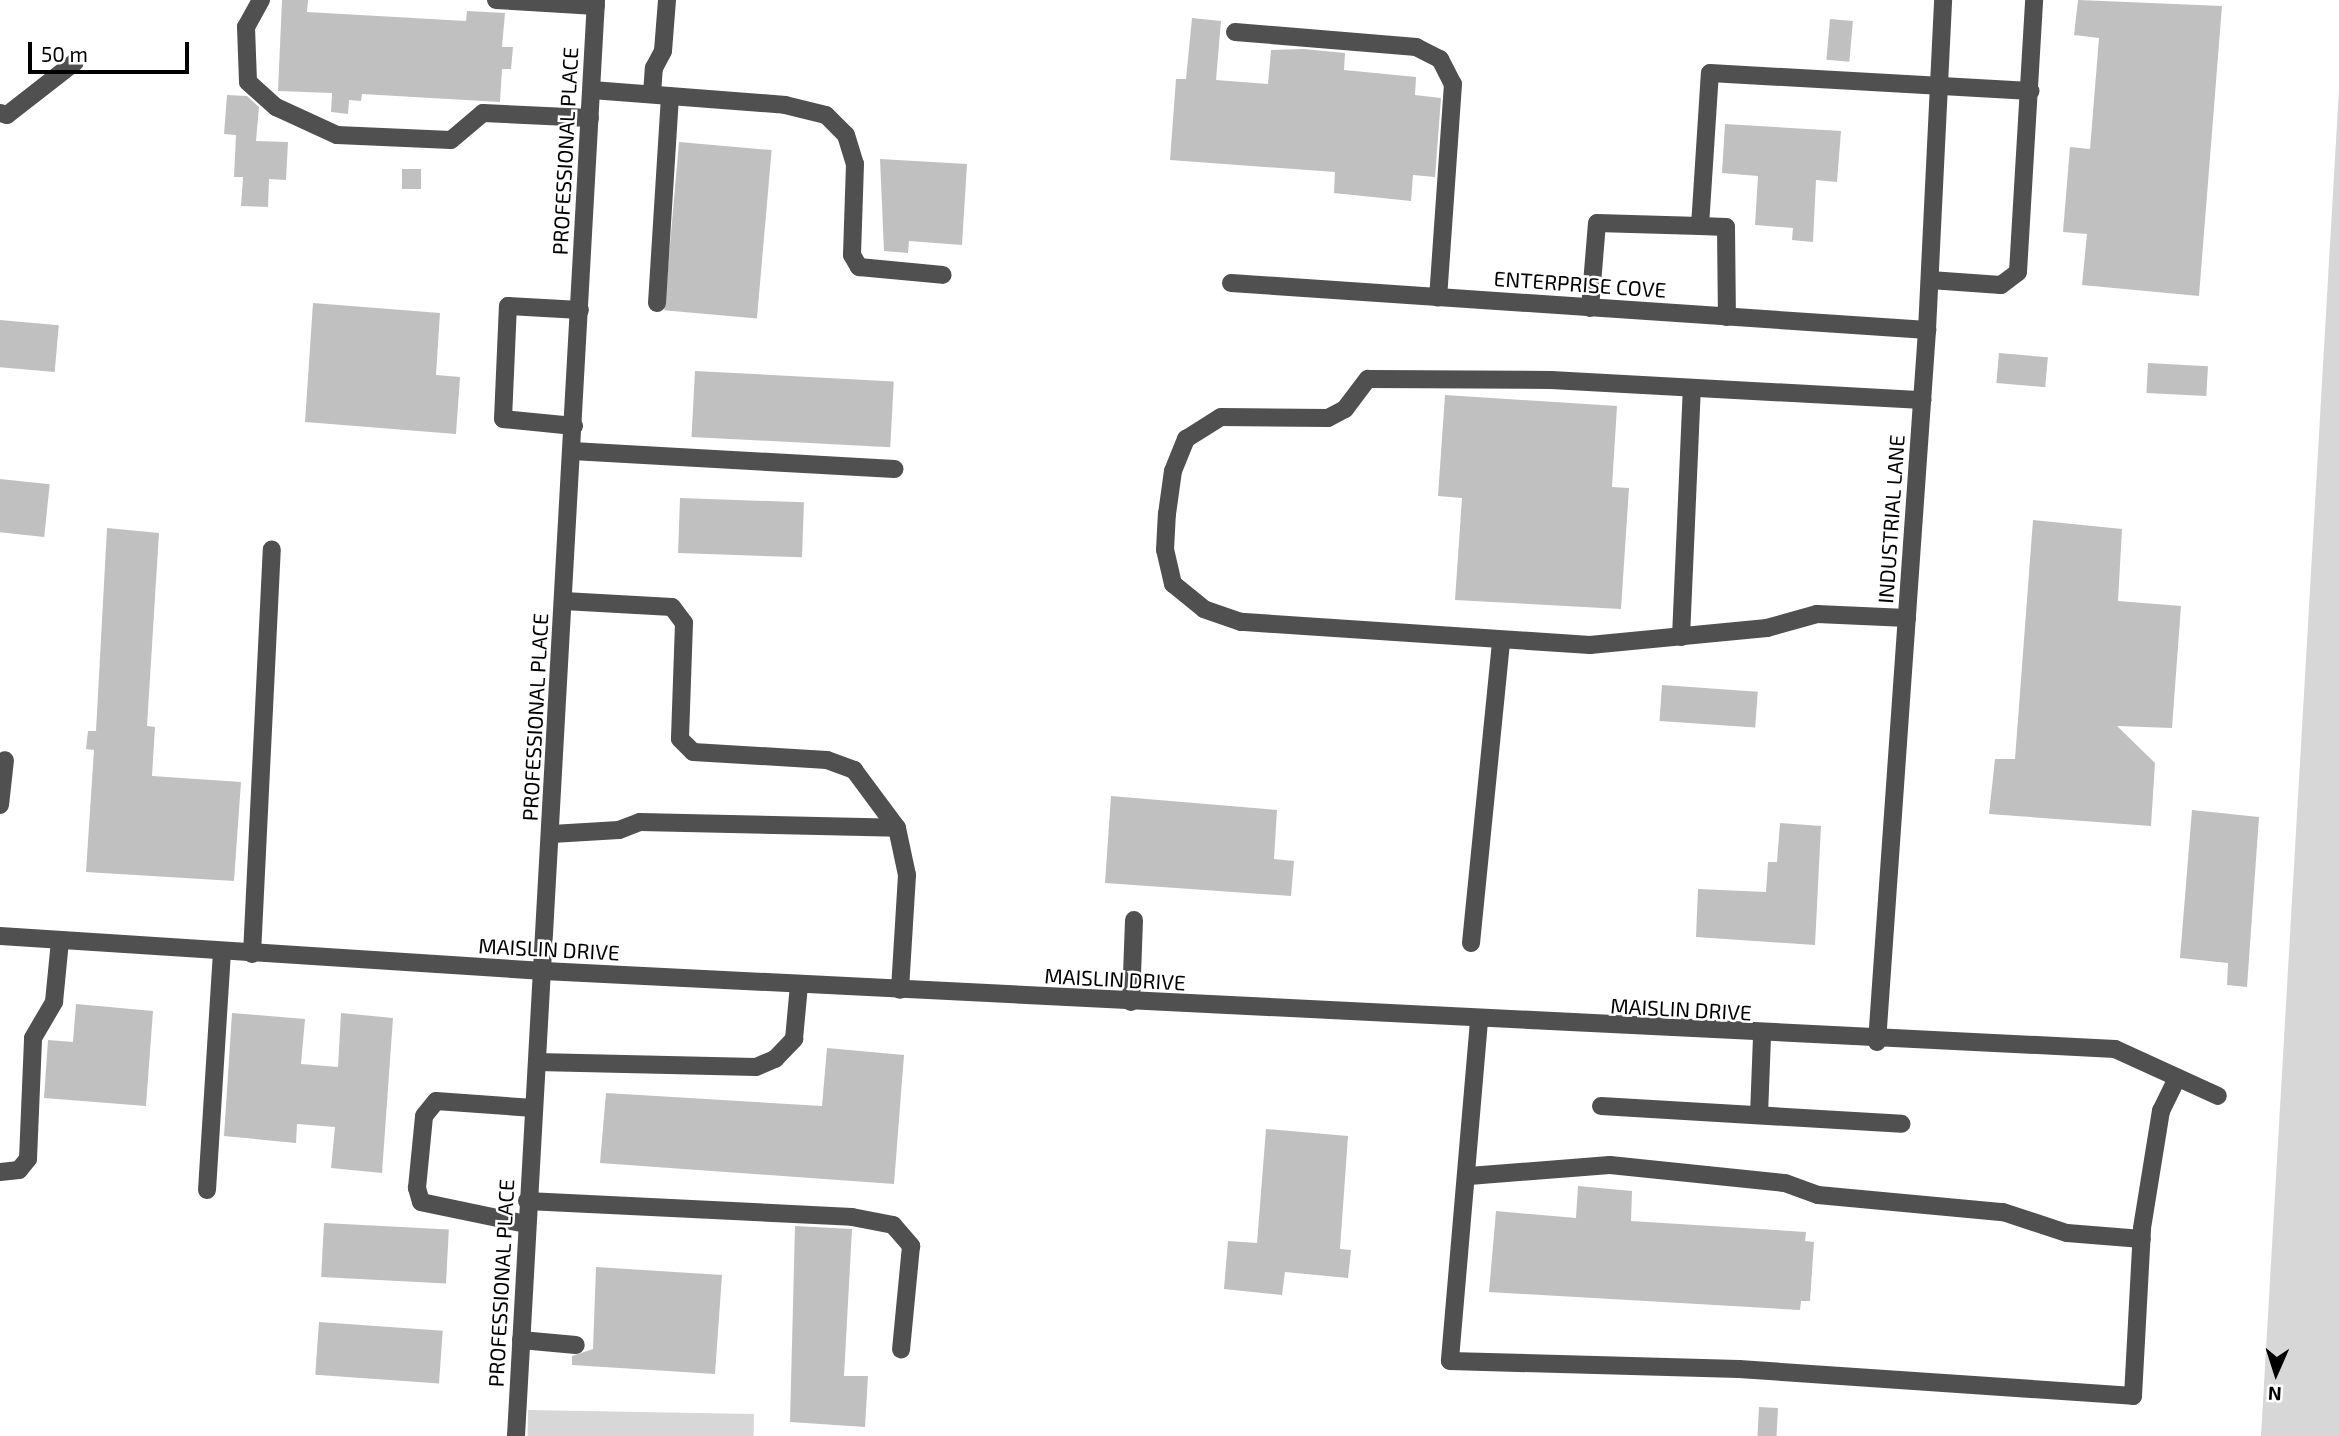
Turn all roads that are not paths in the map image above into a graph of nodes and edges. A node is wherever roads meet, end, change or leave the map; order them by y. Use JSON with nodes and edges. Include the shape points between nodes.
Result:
{"nodes":[{"id":1,"x":261,"y":0,"type":"edge"},
{"id":2,"x":496,"y":0,"type":"edge"},
{"id":3,"x":506,"y":0,"type":"edge"},
{"id":4,"x":667,"y":0,"type":"edge"},
{"id":5,"x":1943,"y":0,"type":"edge"},
{"id":6,"x":2035,"y":0,"type":"edge"},
{"id":7,"x":596,"y":3,"type":"edge"},
{"id":8,"x":1235,"y":32,"type":"dead end"},
{"id":9,"x":75,"y":62,"type":"dead end"},
{"id":10,"x":1939,"y":85,"type":"junction"},
{"id":11,"x":592,"y":90,"type":"junction"},
{"id":12,"x":2030,"y":90,"type":"junction"},
{"id":13,"x":661,"y":95,"type":"junction"},
{"id":14,"x":0,"y":113,"type":"edge"},
{"id":15,"x":590,"y":118,"type":"junction"},
{"id":16,"x":1700,"y":226,"type":"junction"},
{"id":17,"x":943,"y":275,"type":"dead end"},
{"id":18,"x":1930,"y":281,"type":"junction"},
{"id":19,"x":1231,"y":283,"type":"dead end"},
{"id":20,"x":1438,"y":298,"type":"junction"},
{"id":21,"x":657,"y":303,"type":"dead end"},
{"id":22,"x":1590,"y":308,"type":"junction"},
{"id":23,"x":580,"y":310,"type":"junction"},
{"id":24,"x":1727,"y":317,"type":"junction"},
{"id":25,"x":1927,"y":330,"type":"junction"},
{"id":26,"x":1692,"y":388,"type":"junction"},
{"id":27,"x":1922,"y":400,"type":"junction"},
{"id":28,"x":574,"y":426,"type":"junction"},
{"id":29,"x":572,"y":451,"type":"junction"},
{"id":30,"x":894,"y":469,"type":"dead end"},
{"id":31,"x":272,"y":549,"type":"dead end"},
{"id":32,"x":564,"y":601,"type":"junction"},
{"id":33,"x":1907,"y":618,"type":"junction"},
{"id":34,"x":1681,"y":637,"type":"junction"},
{"id":35,"x":1501,"y":642,"type":"junction"},
{"id":36,"x":5,"y":760,"type":"dead end"},
{"id":37,"x":0,"y":805,"type":"edge"},
{"id":38,"x":897,"y":828,"type":"junction"},
{"id":39,"x":552,"y":834,"type":"junction"},
{"id":40,"x":1134,"y":920,"type":"dead end"},
{"id":41,"x":0,"y":936,"type":"edge"},
{"id":42,"x":60,"y":941,"type":"junction"},
{"id":43,"x":1471,"y":943,"type":"dead end"},
{"id":44,"x":222,"y":952,"type":"junction"},
{"id":45,"x":252,"y":954,"type":"junction"},
{"id":46,"x":544,"y":971,"type":"junction"},
{"id":47,"x":799,"y":985,"type":"junction"},
{"id":48,"x":900,"y":990,"type":"junction"},
{"id":49,"x":1132,"y":1002,"type":"junction"},
{"id":50,"x":1479,"y":1021,"type":"junction"},
{"id":51,"x":1762,"y":1035,"type":"junction"},
{"id":52,"x":1877,"y":1042,"type":"junction"},
{"id":53,"x":537,"y":1062,"type":"junction"},
{"id":54,"x":2177,"y":1078,"type":"junction"},
{"id":55,"x":2218,"y":1097,"type":"dead end"},
{"id":56,"x":1601,"y":1106,"type":"dead end"},
{"id":57,"x":534,"y":1108,"type":"junction"},
{"id":58,"x":1759,"y":1115,"type":"junction"},
{"id":59,"x":1901,"y":1124,"type":"dead end"},
{"id":60,"x":0,"y":1172,"type":"edge"},
{"id":61,"x":1469,"y":1176,"type":"junction"},
{"id":62,"x":207,"y":1190,"type":"dead end"},
{"id":63,"x":527,"y":1201,"type":"junction"},
{"id":64,"x":526,"y":1224,"type":"junction"},
{"id":65,"x":2142,"y":1239,"type":"junction"},
{"id":66,"x":521,"y":1340,"type":"junction"},
{"id":67,"x":576,"y":1345,"type":"dead end"},
{"id":68,"x":901,"y":1350,"type":"dead end"},
{"id":69,"x":516,"y":1436,"type":"edge"}],
"edges":[{"from":1,"to":15,"type":"street","via":[[246,27],[248,82],[276,107],[337,135],[451,140],[483,113]]},
{"from":2,"to":3,"type":"street"},
{"from":3,"to":7,"type":"street"},
{"from":4,"to":13,"type":"street","via":[[663,51],[654,68]]},
{"from":5,"to":10,"type":"street","name":"INDUSTRIAL LANE"},
{"from":6,"to":12,"type":"street"},
{"from":7,"to":11,"type":"street","name":"PROFESSIONAL PLACE"},
{"from":8,"to":20,"type":"street","via":[[1416,47],[1440,59],[1453,84]]},
{"from":9,"to":14,"type":"street","via":[[7,115]]},
{"from":10,"to":12,"type":"street"},
{"from":10,"to":16,"type":"street","via":[[1710,73]]},
{"from":10,"to":18,"type":"street","name":"INDUSTRIAL LANE"},
{"from":11,"to":13,"type":"street"},
{"from":11,"to":15,"type":"street","name":"PROFESSIONAL PLACE"},
{"from":12,"to":18,"type":"street","via":[[2018,272],[2001,285]]},
{"from":13,"to":17,"type":"street","via":[[785,105],[826,115],[846,135],[855,164],[852,255],[859,267]]},
{"from":13,"to":21,"type":"street"},
{"from":15,"to":23,"type":"street","name":"PROFESSIONAL PLACE"},
{"from":16,"to":22,"type":"street","via":[[1597,223]]},
{"from":16,"to":24,"type":"street","via":[[1726,227]]},
{"from":18,"to":25,"type":"street","name":"INDUSTRIAL LANE"},
{"from":19,"to":20,"type":"street","name":"ENTERPRISE COVE"},
{"from":20,"to":22,"type":"street","name":"ENTERPRISE COVE"},
{"from":22,"to":24,"type":"street","name":"ENTERPRISE COVE"},
{"from":23,"to":28,"type":"street","name":"PROFESSIONAL PLACE"},
{"from":23,"to":28,"type":"street","via":[[508,306],[503,419]]},
{"from":24,"to":25,"type":"street","name":"ENTERPRISE COVE"},
{"from":25,"to":27,"type":"street","name":"INDUSTRIAL LANE"},
{"from":26,"to":27,"type":"street"},
{"from":26,"to":34,"type":"street"},
{"from":26,"to":35,"type":"street","via":[[1410,376],[1368,379],[1345,410],[1328,418],[1221,417],[1186,439],[1173,471],[1165,550],[1173,584],[1204,609],[1241,622]]},
{"from":27,"to":33,"type":"street","name":"INDUSTRIAL LANE"},
{"from":28,"to":29,"type":"street","name":"PROFESSIONAL PLACE"},
{"from":29,"to":30,"type":"street"},
{"from":29,"to":32,"type":"street","name":"PROFESSIONAL PLACE"},
{"from":31,"to":45,"type":"street"},
{"from":32,"to":38,"type":"street","via":[[672,607],[684,623],[680,739],[693,752],[827,760],[854,770]]},
{"from":32,"to":39,"type":"street","name":"PROFESSIONAL PLACE"},
{"from":33,"to":34,"type":"street","via":[[1817,614],[1767,628]]},
{"from":33,"to":52,"type":"street","name":"INDUSTRIAL LANE"},
{"from":34,"to":35,"type":"street","via":[[1590,645]]},
{"from":35,"to":43,"type":"street"},
{"from":36,"to":37,"type":"street"},
{"from":38,"to":39,"type":"street","via":[[639,822],[619,830]]},
{"from":38,"to":48,"type":"street","via":[[907,875]]},
{"from":39,"to":46,"type":"street","name":"PROFESSIONAL PLACE"},
{"from":40,"to":49,"type":"street"},
{"from":41,"to":42,"type":"street","name":"MAISLIN DRIVE"},
{"from":42,"to":44,"type":"street","name":"MAISLIN DRIVE"},
{"from":42,"to":60,"type":"street","via":[[54,1002],[33,1038],[28,1160],[19,1170]]},
{"from":44,"to":45,"type":"street","name":"MAISLIN DRIVE"},
{"from":44,"to":62,"type":"street"},
{"from":45,"to":46,"type":"street","name":"MAISLIN DRIVE"},
{"from":46,"to":47,"type":"street","name":"MAISLIN DRIVE"},
{"from":46,"to":53,"type":"street","name":"PROFESSIONAL PLACE"},
{"from":47,"to":48,"type":"street","name":"MAISLIN DRIVE"},
{"from":47,"to":53,"type":"street","via":[[794,1039],[775,1059],[756,1067]]},
{"from":48,"to":49,"type":"street","name":"MAISLIN DRIVE"},
{"from":49,"to":50,"type":"street","name":"MAISLIN DRIVE"},
{"from":50,"to":51,"type":"street","name":"MAISLIN DRIVE"},
{"from":50,"to":61,"type":"street"},
{"from":51,"to":52,"type":"street","name":"MAISLIN DRIVE"},
{"from":51,"to":58,"type":"street"},
{"from":52,"to":54,"type":"street","name":"MAISLIN DRIVE","via":[[2115,1049]]},
{"from":53,"to":57,"type":"street","name":"PROFESSIONAL PLACE"},
{"from":54,"to":55,"type":"street","name":"MAISLIN DRIVE"},
{"from":54,"to":65,"type":"street","via":[[2161,1111]]},
{"from":56,"to":58,"type":"street"},
{"from":57,"to":63,"type":"street","name":"PROFESSIONAL PLACE"},
{"from":57,"to":64,"type":"street","via":[[436,1101],[424,1116],[417,1188],[421,1202]]},
{"from":58,"to":59,"type":"street"},
{"from":61,"to":65,"type":"street","via":[[1623,1167],[1785,1183],[1818,1195],[2003,1212],[2067,1233]]},
{"from":61,"to":65,"type":"street","via":[[1450,1360],[1739,1369],[2133,1396]]},
{"from":63,"to":64,"type":"street","name":"PROFESSIONAL PLACE"},
{"from":63,"to":68,"type":"street","via":[[852,1217],[892,1225],[911,1246]]},
{"from":64,"to":66,"type":"street","name":"PROFESSIONAL PLACE"},
{"from":66,"to":67,"type":"street"},
{"from":66,"to":69,"type":"street","name":"PROFESSIONAL PLACE"}]}
